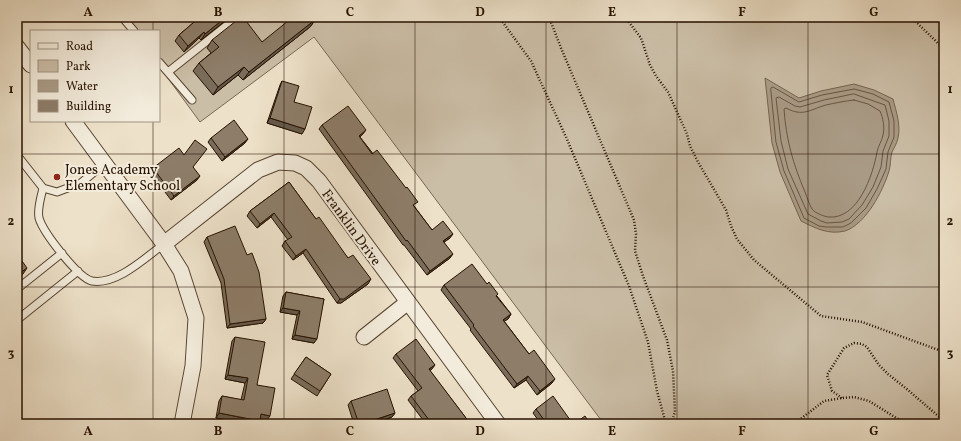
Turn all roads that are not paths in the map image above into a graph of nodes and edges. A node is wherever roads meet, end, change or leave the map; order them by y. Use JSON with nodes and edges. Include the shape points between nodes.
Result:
{"nodes":[{"id":1,"x":122,"y":17,"type":"edge"},
{"id":2,"x":239,"y":17,"type":"edge"},
{"id":3,"x":133,"y":30,"type":"edge"},
{"id":4,"x":17,"y":47,"type":"edge"},
{"id":5,"x":160,"y":63,"type":"edge"},
{"id":6,"x":30,"y":64,"type":"edge"},
{"id":7,"x":168,"y":72,"type":"junction"},
{"id":8,"x":192,"y":100,"type":"dead end"},
{"id":9,"x":74,"y":122,"type":"edge"},
{"id":10,"x":17,"y":155,"type":"edge"},
{"id":11,"x":105,"y":163,"type":"junction"},
{"id":12,"x":43,"y":188,"type":"junction"},
{"id":13,"x":164,"y":244,"type":"junction"},
{"id":14,"x":62,"y":253,"type":"junction"},
{"id":15,"x":78,"y":272,"type":"junction"},
{"id":16,"x":17,"y":289,"type":"edge"},
{"id":17,"x":408,"y":302,"type":"junction"},
{"id":18,"x":17,"y":320,"type":"edge"},
{"id":19,"x":364,"y":337,"type":"dead end"},
{"id":20,"x":182,"y":424,"type":"edge"},
{"id":21,"x":498,"y":424,"type":"edge"}],
"edges":[{"from":1,"to":3,"type":"lane"},
{"from":2,"to":7,"type":"lane"},
{"from":4,"to":6,"type":"street"},
{"from":5,"to":7,"type":"lane"},
{"from":7,"to":8,"type":"lane"},
{"from":9,"to":11,"type":"street"},
{"from":10,"to":12,"type":"lane"},
{"from":11,"to":12,"type":"lane","via":[[81,183],[57,192]]},
{"from":11,"to":13,"type":"street"},
{"from":12,"to":14,"type":"lane","via":[[39,218]]},
{"from":13,"to":15,"type":"lane","via":[[124,274],[107,280],[92,281]]},
{"from":13,"to":17,"type":"street","name":"Franklin Drive","via":[[258,170],[278,162],[295,163],[306,168],[319,181]]},
{"from":13,"to":20,"type":"street","via":[[182,271],[196,318],[193,366]]},
{"from":14,"to":15,"type":"lane"},
{"from":14,"to":16,"type":"lane"},
{"from":15,"to":18,"type":"lane"},
{"from":17,"to":19,"type":"street"},
{"from":17,"to":21,"type":"street","name":"Franklin Drive"}]}
